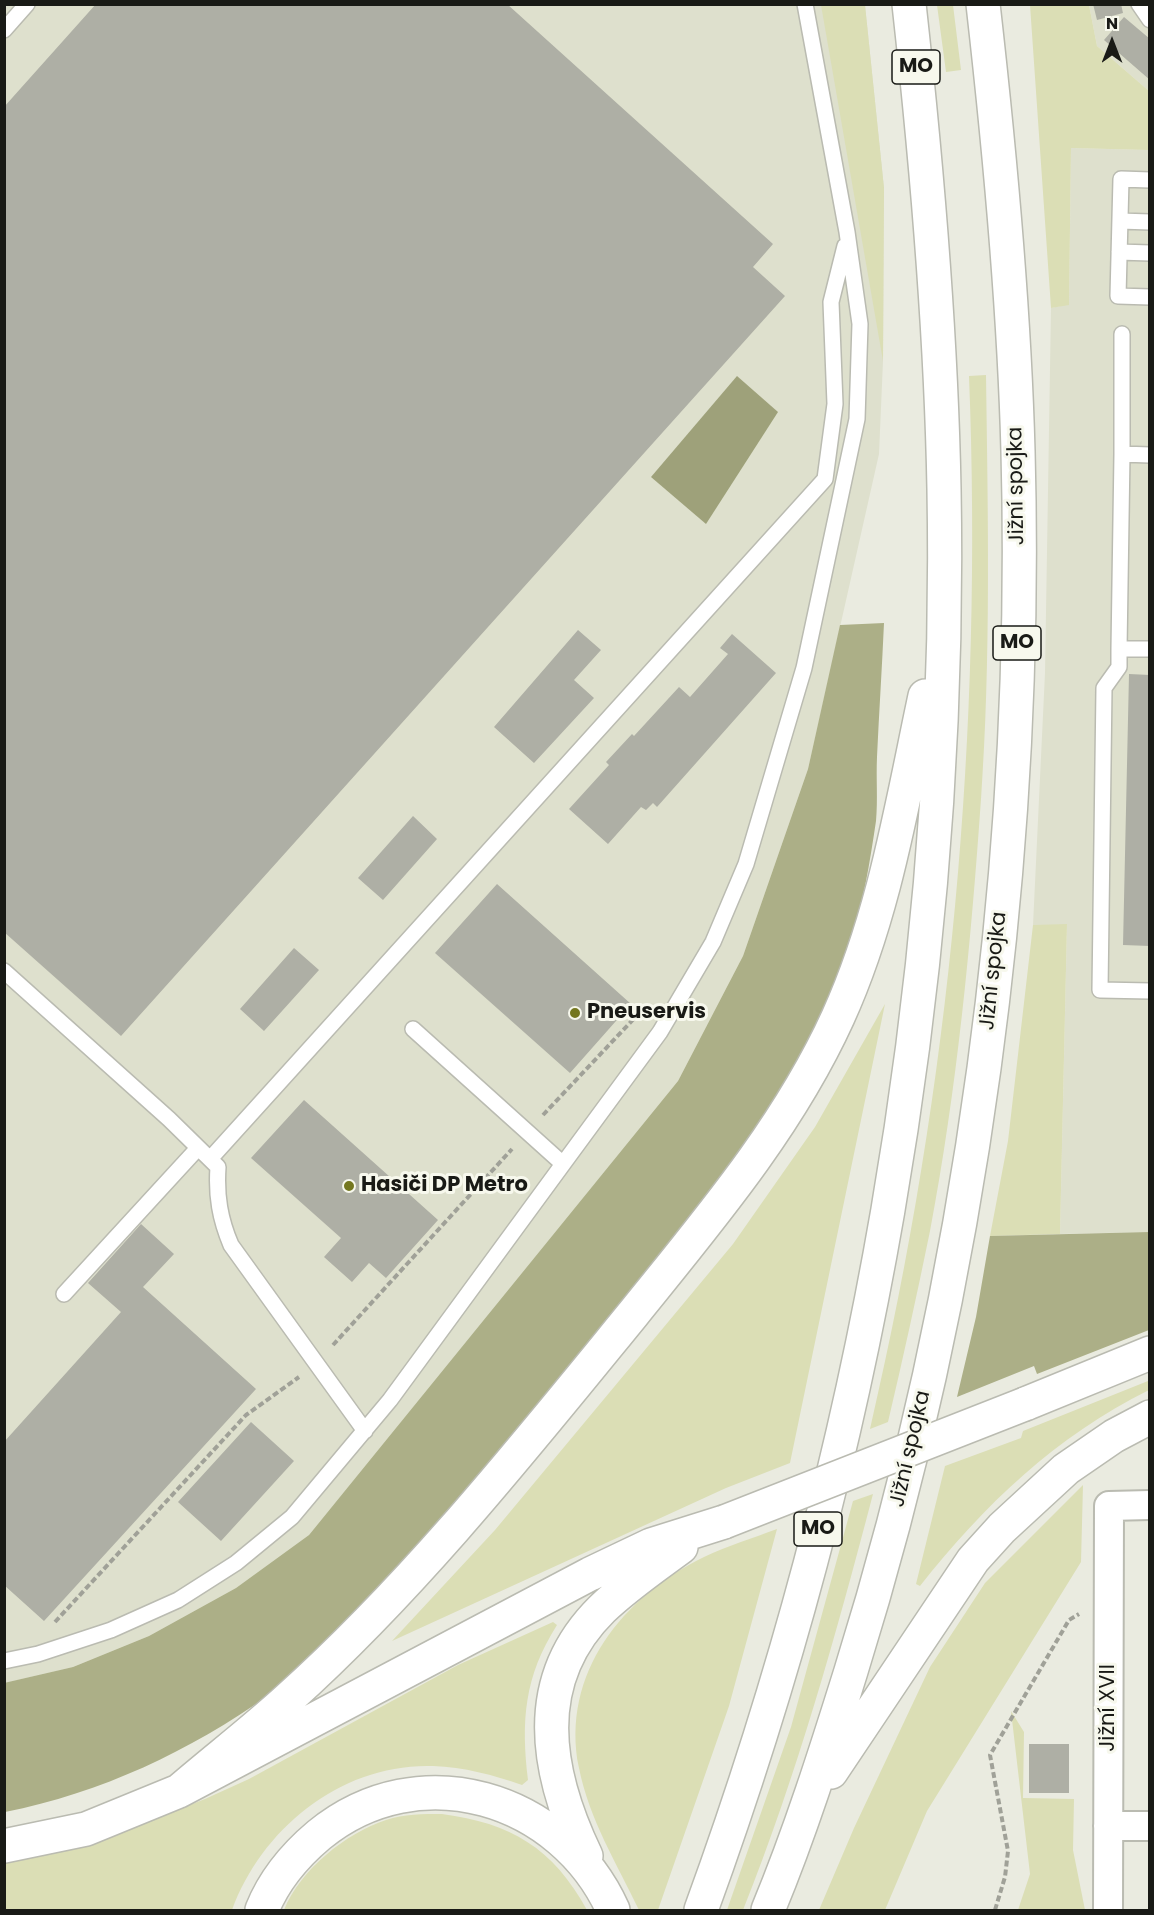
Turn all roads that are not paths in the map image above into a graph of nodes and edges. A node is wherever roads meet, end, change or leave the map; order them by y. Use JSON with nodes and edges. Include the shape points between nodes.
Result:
{"nodes":[{"id":1,"x":27,"y":4,"type":"edge"},
{"id":2,"x":805,"y":4,"type":"edge"},
{"id":3,"x":909,"y":4,"type":"edge"},
{"id":4,"x":983,"y":4,"type":"edge"},
{"id":5,"x":1139,"y":4,"type":"edge"},
{"id":6,"x":1149,"y":20,"type":"edge"},
{"id":7,"x":4,"y":30,"type":"edge"},
{"id":8,"x":1149,"y":180,"type":"edge"},
{"id":9,"x":1120,"y":221,"type":"junction"},
{"id":10,"x":1149,"y":222,"type":"edge"},
{"id":11,"x":847,"y":232,"type":"junction"},
{"id":12,"x":1119,"y":252,"type":"junction"},
{"id":13,"x":1149,"y":253,"type":"edge"},
{"id":14,"x":1149,"y":297,"type":"edge"},
{"id":15,"x":1122,"y":334,"type":"dead end"},
{"id":16,"x":1122,"y":454,"type":"junction"},
{"id":17,"x":1149,"y":455,"type":"edge"},
{"id":18,"x":942,"y":618,"type":"junction"},
{"id":19,"x":1119,"y":649,"type":"junction"},
{"id":20,"x":1149,"y":649,"type":"edge"},
{"id":21,"x":4,"y":971,"type":"edge"},
{"id":22,"x":1149,"y":991,"type":"edge"},
{"id":23,"x":413,"y":1029,"type":"dead end"},
{"id":24,"x":198,"y":1148,"type":"junction"},
{"id":25,"x":210,"y":1159,"type":"junction"},
{"id":26,"x":563,"y":1164,"type":"junction"},
{"id":27,"x":64,"y":1294,"type":"dead end"},
{"id":28,"x":1149,"y":1353,"type":"edge"},
{"id":29,"x":1149,"y":1416,"type":"edge"},
{"id":30,"x":365,"y":1431,"type":"junction"},
{"id":31,"x":1149,"y":1505,"type":"edge"},
{"id":32,"x":724,"y":1522,"type":"junction"},
{"id":33,"x":4,"y":1661,"type":"edge"},
{"id":34,"x":179,"y":1791,"type":"junction"},
{"id":35,"x":805,"y":1811,"type":"junction"},
{"id":36,"x":1108,"y":1826,"type":"junction"},
{"id":37,"x":1149,"y":1826,"type":"edge"},
{"id":38,"x":4,"y":1846,"type":"edge"},
{"id":39,"x":596,"y":1877,"type":"junction"},
{"id":40,"x":262,"y":1911,"type":"edge"},
{"id":41,"x":613,"y":1911,"type":"edge"},
{"id":42,"x":701,"y":1911,"type":"edge"},
{"id":43,"x":768,"y":1911,"type":"edge"},
{"id":44,"x":1108,"y":1911,"type":"edge"}],
"edges":[{"from":1,"to":7,"type":"lane"},
{"from":2,"to":11,"type":"lane"},
{"from":3,"to":18,"type":"highway","number":"MO","via":[[939,340],[944,495]]},
{"from":4,"to":35,"type":"highway","name":"Jižní spojka","number":"MO","via":[[1002,184],[1018,465],[1015,707],[994,985],[974,1134],[911,1453],[863,1631]]},
{"from":5,"to":6,"type":"lane"},
{"from":8,"to":9,"type":"lane","via":[[1121,179]]},
{"from":9,"to":10,"type":"lane"},
{"from":9,"to":12,"type":"lane"},
{"from":11,"to":25,"type":"lane","via":[[831,302],[835,405],[825,478]]},
{"from":11,"to":26,"type":"lane","via":[[860,324],[857,418],[804,668],[746,864],[713,942],[660,1032]]},
{"from":12,"to":13,"type":"lane"},
{"from":12,"to":14,"type":"lane","via":[[1118,296]]},
{"from":15,"to":16,"type":"lane"},
{"from":16,"to":17,"type":"lane"},
{"from":16,"to":19,"type":"lane"},
{"from":18,"to":34,"type":"highway","via":[[886,878],[863,951],[819,1055],[767,1141],[572,1389],[413,1574],[288,1698]]},
{"from":18,"to":42,"type":"highway","number":"MO","via":[[939,751],[917,1011],[871,1295],[793,1624]]},
{"from":19,"to":20,"type":"lane"},
{"from":19,"to":22,"type":"lane","via":[[1119,667],[1104,688],[1100,990]]},
{"from":21,"to":24,"type":"lane"},
{"from":23,"to":26,"type":"lane"},
{"from":24,"to":25,"type":"lane"},
{"from":24,"to":27,"type":"lane"},
{"from":25,"to":30,"type":"lane","via":[[218,1167],[221,1221],[231,1245]]},
{"from":26,"to":30,"type":"lane"},
{"from":28,"to":32,"type":"highway","bridge":true},
{"from":29,"to":35,"type":"highway","via":[[1066,1469],[973,1560]]},
{"from":30,"to":33,"type":"lane","via":[[292,1517],[226,1569],[178,1600],[111,1630]]},
{"from":31,"to":36,"type":"street","name":"Jižní XVII","via":[[1109,1506]]},
{"from":32,"to":34,"type":"highway","via":[[651,1545],[590,1574]]},
{"from":32,"to":39,"type":"highway","via":[[682,1546],[620,1592],[579,1636],[562,1668],[552,1716],[555,1772],[570,1823]]},
{"from":34,"to":38,"type":"highway","via":[[86,1829]]},
{"from":35,"to":43,"type":"highway","name":"Jižní spojka","number":"MO"},
{"from":36,"to":37,"type":"street"},
{"from":36,"to":44,"type":"street","name":"Jižní XVII"},
{"from":39,"to":40,"type":"highway","via":[[560,1838],[517,1811],[472,1797],[417,1794],[365,1807],[324,1832],[289,1863]]},
{"from":39,"to":41,"type":"highway"}]}
